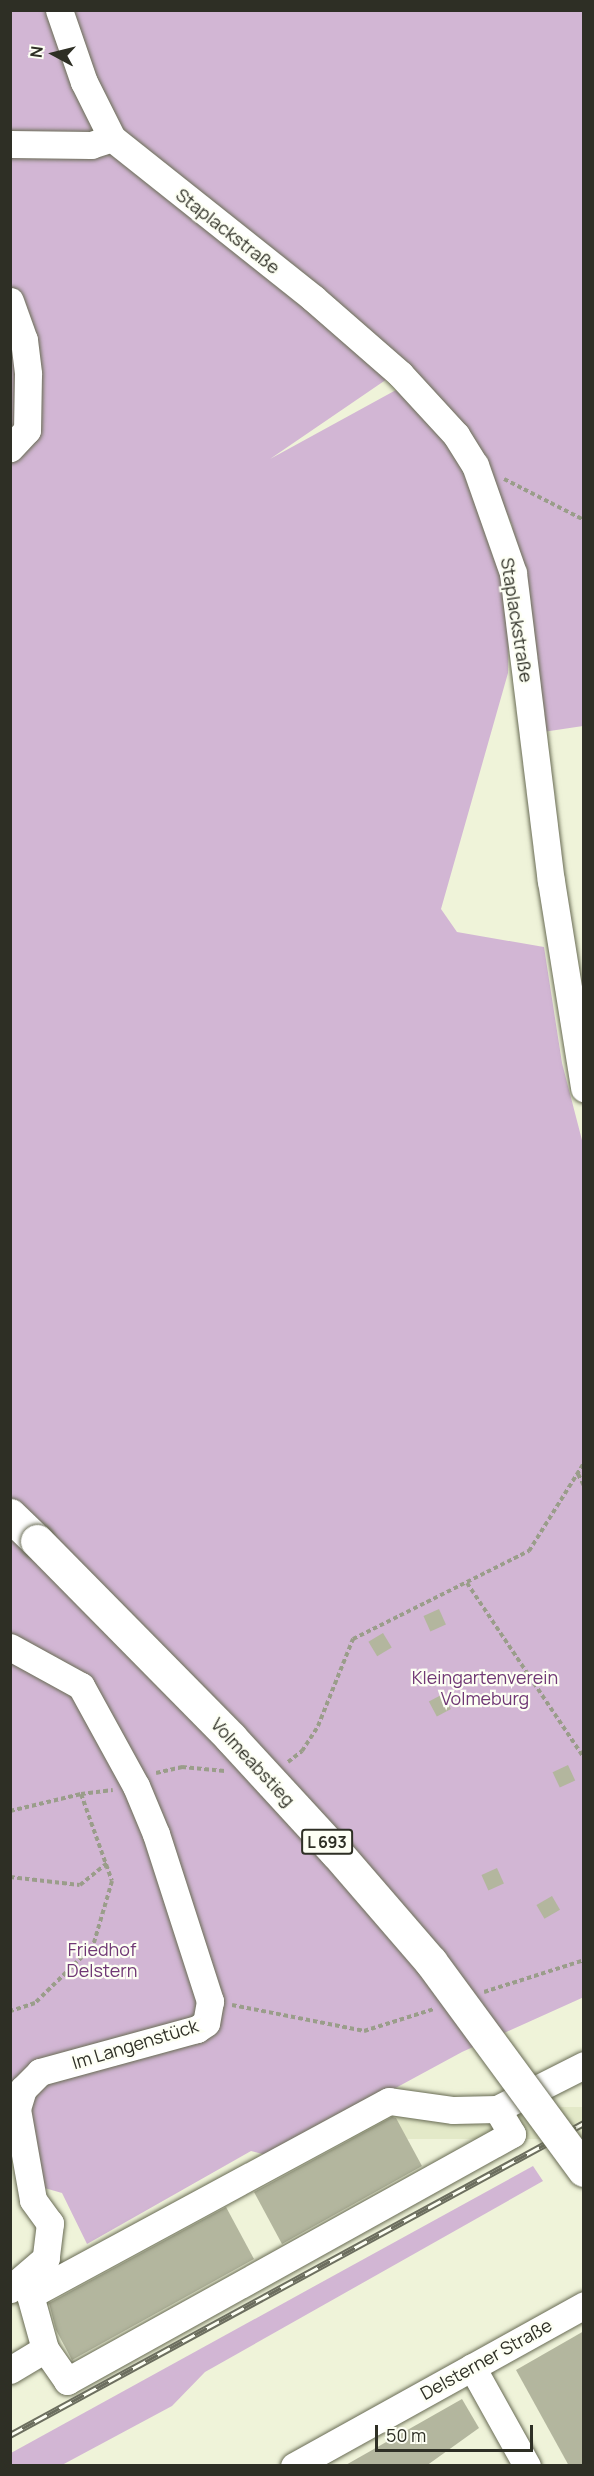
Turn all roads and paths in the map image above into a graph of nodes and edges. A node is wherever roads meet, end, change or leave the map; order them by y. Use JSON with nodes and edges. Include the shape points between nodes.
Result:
{"nodes":[{"id":1,"x":59,"y":10,"type":"edge"},
{"id":2,"x":112,"y":138,"type":"junction"},
{"id":3,"x":10,"y":144,"type":"edge"},
{"id":4,"x":10,"y":301,"type":"edge"},
{"id":5,"x":10,"y":448,"type":"edge"},
{"id":6,"x":476,"y":465,"type":"junction"},
{"id":7,"x":584,"y":520,"type":"edge"},
{"id":8,"x":584,"y":1088,"type":"edge"},
{"id":9,"x":584,"y":1463,"type":"edge"},
{"id":10,"x":578,"y":1474,"type":"junction"},
{"id":11,"x":584,"y":1486,"type":"edge"},
{"id":12,"x":10,"y":1515,"type":"edge"},
{"id":13,"x":467,"y":1583,"type":"junction"},
{"id":14,"x":10,"y":1647,"type":"edge"},
{"id":15,"x":584,"y":1758,"type":"edge"},
{"id":16,"x":282,"y":1764,"type":"dead end"},
{"id":17,"x":229,"y":1771,"type":"dead end"},
{"id":18,"x":136,"y":1786,"type":"junction"},
{"id":19,"x":10,"y":1811,"type":"edge"},
{"id":20,"x":107,"y":1863,"type":"junction"},
{"id":21,"x":10,"y":1878,"type":"edge"},
{"id":22,"x":584,"y":1960,"type":"edge"},
{"id":23,"x":474,"y":1996,"type":"dead end"},
{"id":24,"x":210,"y":2001,"type":"junction"},
{"id":25,"x":441,"y":2006,"type":"dead end"},
{"id":26,"x":10,"y":2011,"type":"edge"},
{"id":27,"x":584,"y":2065,"type":"edge"},
{"id":28,"x":497,"y":2109,"type":"junction"},
{"id":29,"x":584,"y":2170,"type":"edge"},
{"id":30,"x":22,"y":2202,"type":"edge"},
{"id":31,"x":10,"y":2289,"type":"edge"},
{"id":32,"x":584,"y":2305,"type":"edge"},
{"id":33,"x":45,"y":2349,"type":"junction"},
{"id":34,"x":472,"y":2367,"type":"junction"},
{"id":35,"x":10,"y":2370,"type":"edge"},
{"id":36,"x":294,"y":2466,"type":"edge"},
{"id":37,"x":527,"y":2466,"type":"edge"}],
"edges":[{"from":1,"to":2,"type":"street","name":"Staplackstraße","via":[[84,82]]},
{"from":2,"to":3,"type":"street","via":[[91,146]]},
{"from":2,"to":6,"type":"street","name":"Staplackstraße","via":[[313,298],[400,374],[456,435]]},
{"from":4,"to":5,"type":"street","via":[[24,340],[28,374],[27,430]]},
{"from":6,"to":7,"type":"path"},
{"from":6,"to":8,"type":"street","name":"Staplackstraße","via":[[513,573],[552,892]]},
{"from":9,"to":10,"type":"path"},
{"from":10,"to":11,"type":"path"},
{"from":10,"to":13,"type":"path","via":[[529,1551]]},
{"from":12,"to":29,"type":"main road","name":"Volmeabstieg","number":"L 693","bridge":true,"via":[[231,1738],[344,1860],[431,1962]]},
{"from":13,"to":15,"type":"path"},
{"from":13,"to":16,"type":"path","via":[[353,1639],[310,1739],[291,1761]]},
{"from":14,"to":18,"type":"street","name":"Im Langenstück","via":[[81,1686]]},
{"from":17,"to":18,"type":"path","via":[[182,1767],[155,1773]]},
{"from":18,"to":24,"type":"street","name":"Im Langenstück","via":[[156,1834]]},
{"from":19,"to":20,"type":"path","via":[[81,1794]]},
{"from":20,"to":21,"type":"path","via":[[80,1885]]},
{"from":20,"to":26,"type":"path","via":[[112,1881],[93,1946],[35,2003]]},
{"from":22,"to":23,"type":"path"},
{"from":24,"to":25,"type":"path","via":[[364,2031]]},
{"from":24,"to":30,"type":"street","name":"Im Langenstück","via":[[206,2023],[197,2029],[40,2072],[31,2080],[17,2109]]},
{"from":27,"to":28,"type":"street"},
{"from":28,"to":33,"type":"street","via":[[453,2110],[389,2101],[30,2295]]},
{"from":28,"to":33,"type":"street","via":[[512,2134],[67,2380]]},
{"from":30,"to":31,"type":"street","name":"Im Langenstück","via":[[50,2223],[46,2258]]},
{"from":32,"to":34,"type":"street","name":"Delsterner Straße"},
{"from":33,"to":35,"type":"street"},
{"from":34,"to":36,"type":"street","name":"Delsterner Straße"},
{"from":34,"to":37,"type":"street"}]}
